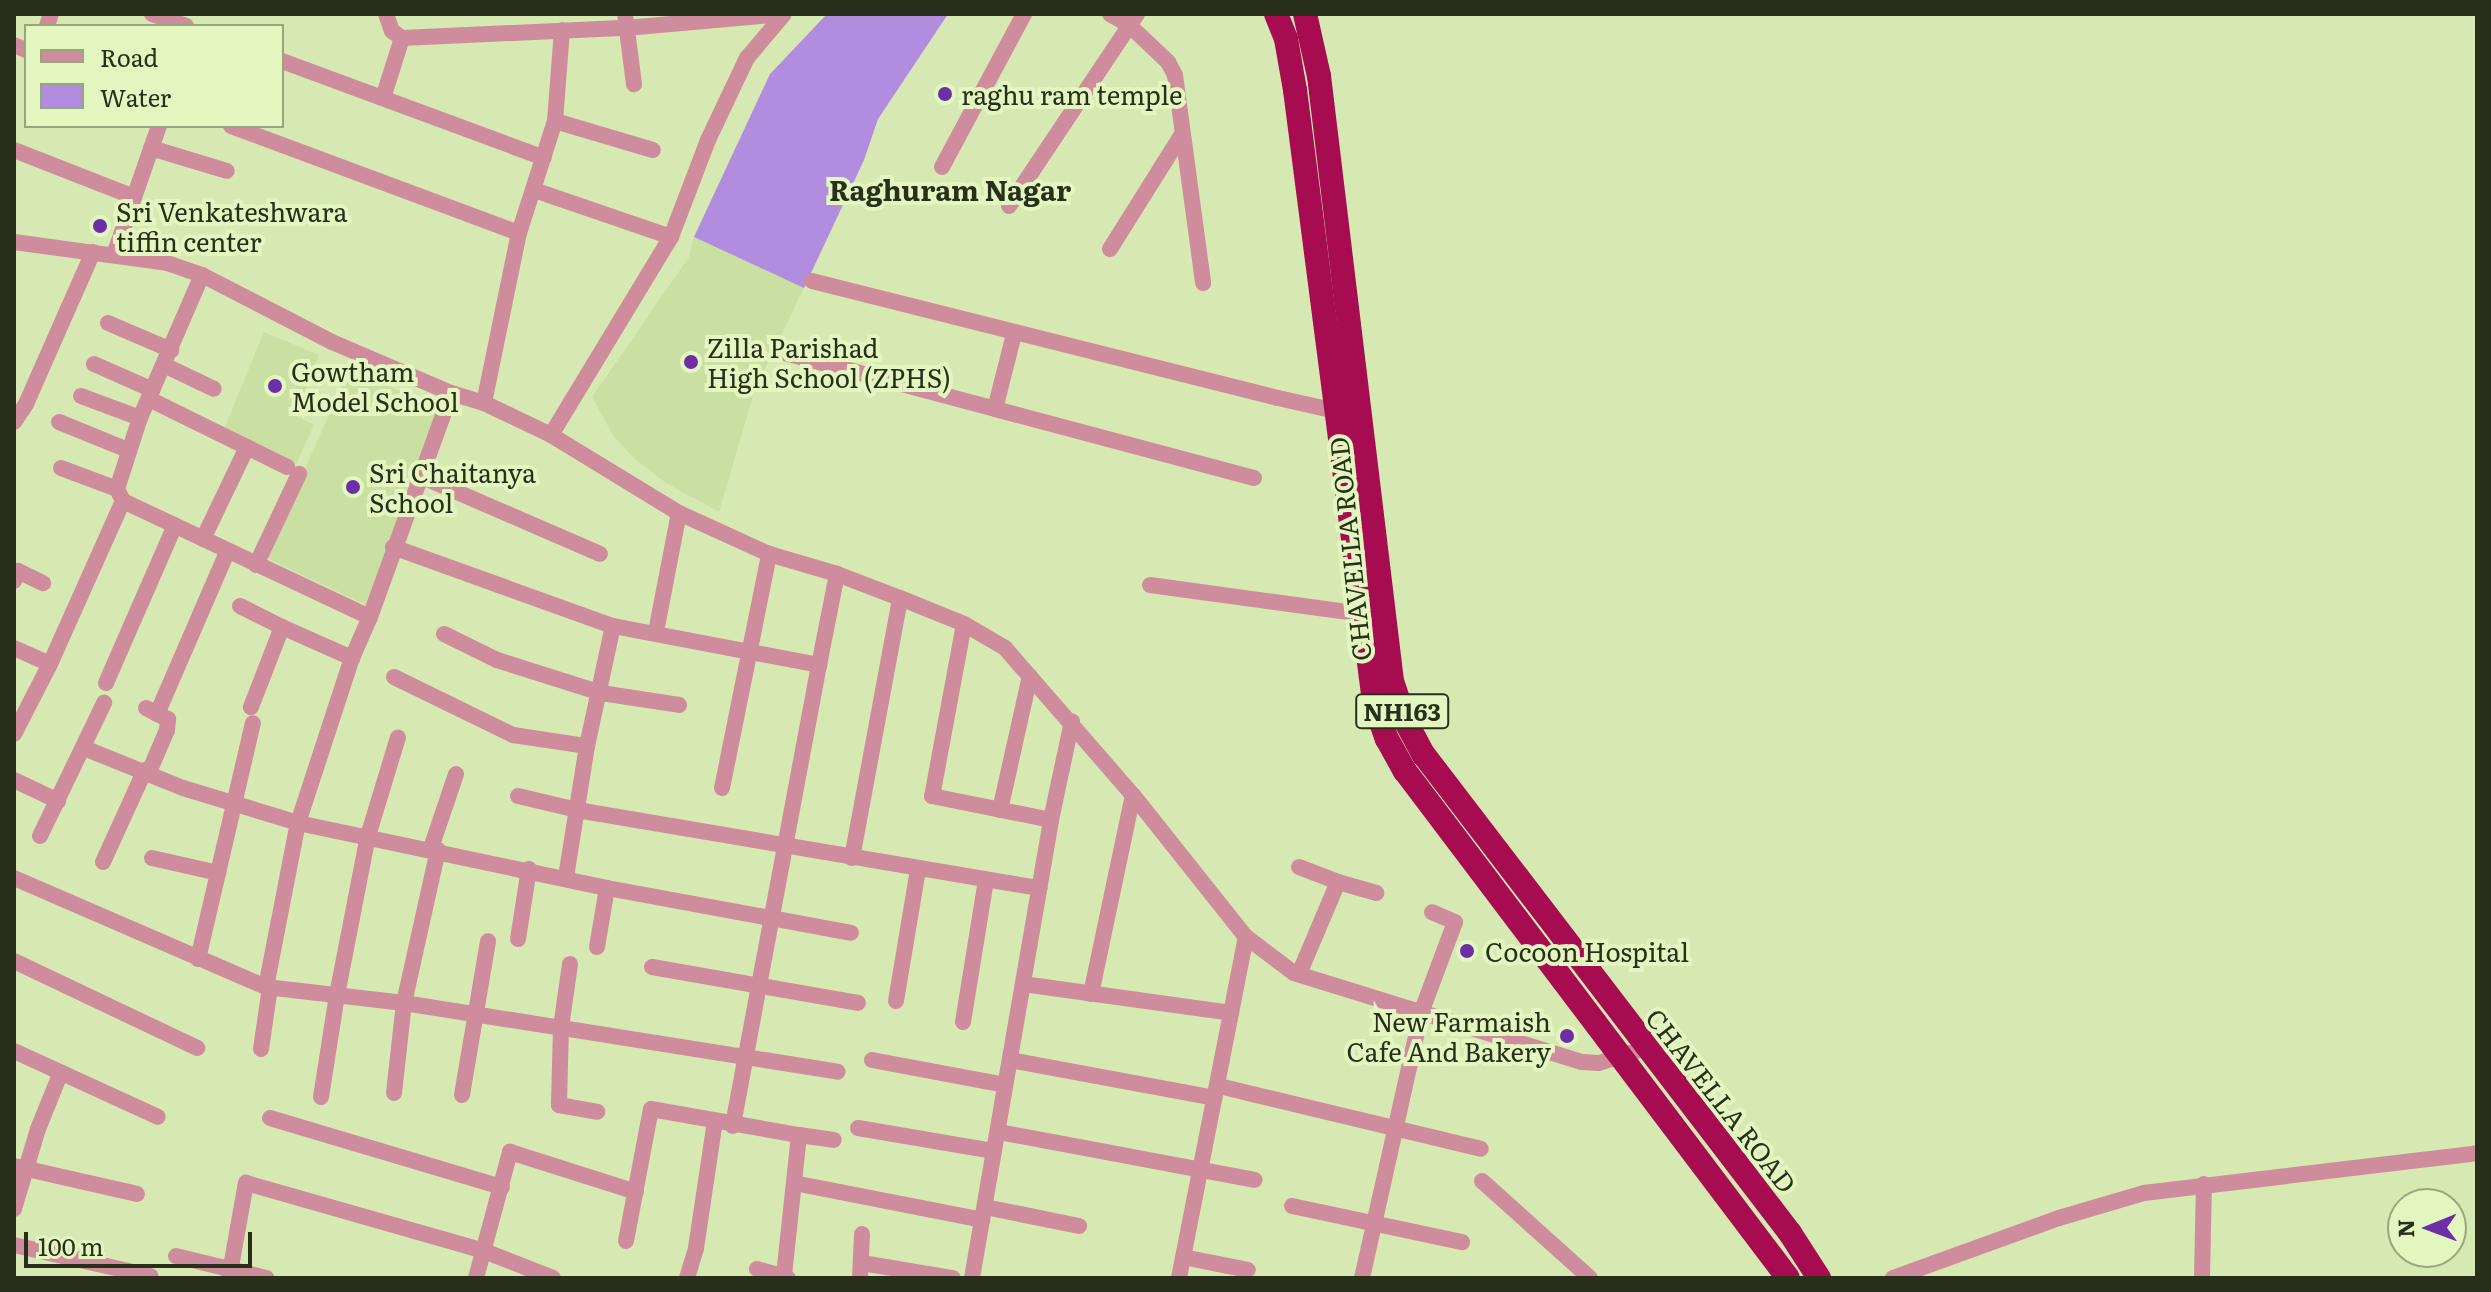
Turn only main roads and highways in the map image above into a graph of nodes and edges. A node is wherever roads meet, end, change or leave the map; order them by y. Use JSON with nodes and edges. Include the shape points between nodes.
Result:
{"nodes":[{"id":1,"x":1276,"y":14,"type":"edge"},
{"id":2,"x":1305,"y":14,"type":"edge"},
{"id":3,"x":1788,"y":1278,"type":"edge"},
{"id":4,"x":1819,"y":1278,"type":"edge"}],
"edges":[{"from":1,"to":3,"type":"highway","name":"CHAVELLA ROAD","number":"NH163","via":[[1295,90],[1374,702],[1387,739],[1405,771]]},
{"from":2,"to":4,"type":"highway","name":"CHAVELLA ROAD","number":"NH163","via":[[1319,76],[1392,681],[1405,720],[1424,755]]}]}
